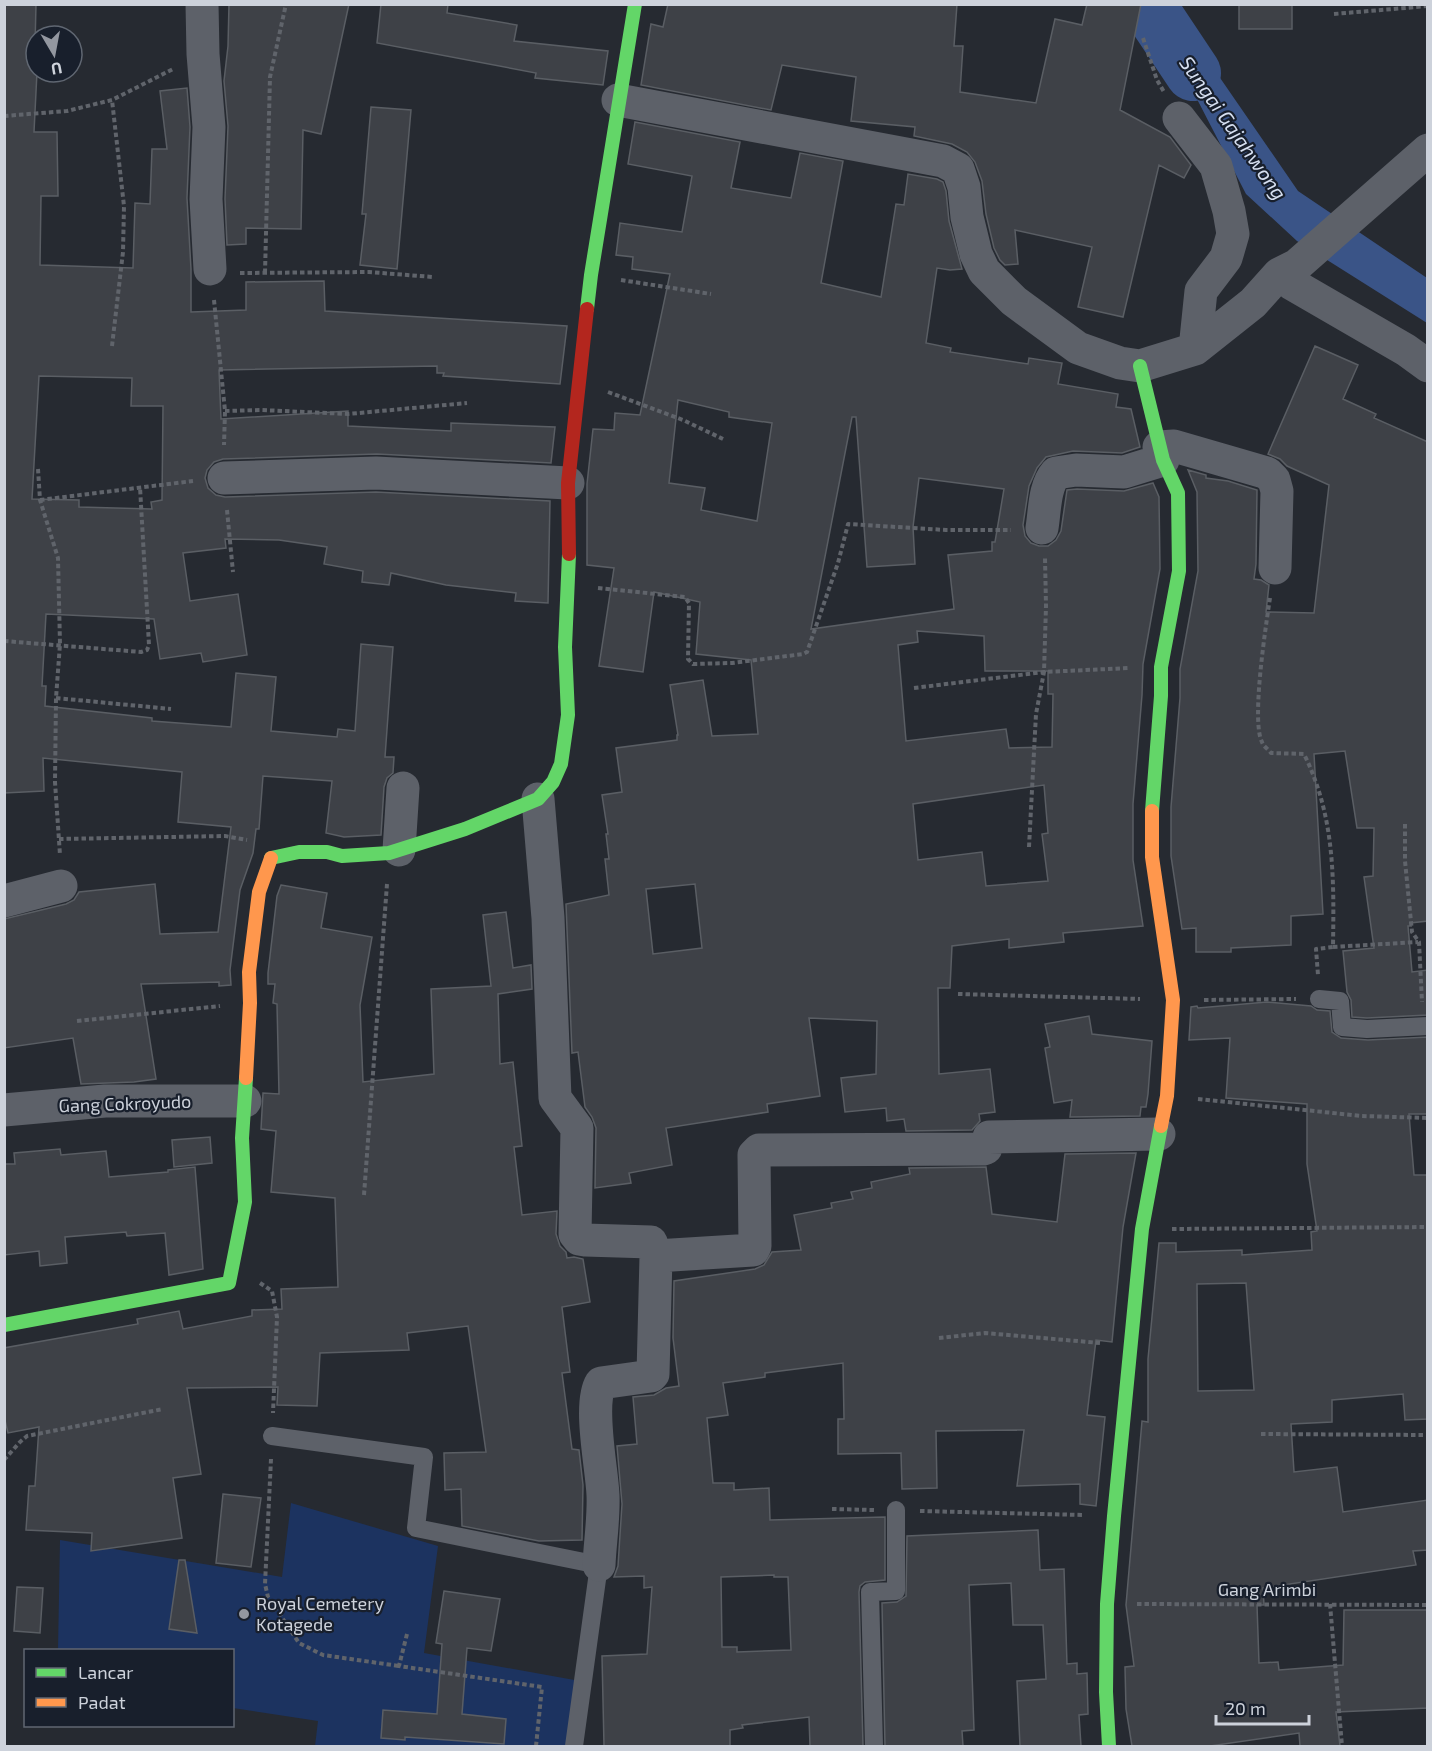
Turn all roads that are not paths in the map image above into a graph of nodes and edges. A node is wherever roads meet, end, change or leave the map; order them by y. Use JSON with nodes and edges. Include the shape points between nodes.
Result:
{"nodes":[{"id":1,"x":202,"y":4,"type":"edge"},
{"id":2,"x":635,"y":4,"type":"edge"},
{"id":3,"x":618,"y":100,"type":"junction"},
{"id":4,"x":1179,"y":118,"type":"road end"},
{"id":5,"x":1428,"y":150,"type":"edge"},
{"id":6,"x":210,"y":269,"type":"road end"},
{"id":7,"x":1288,"y":269,"type":"junction"},
{"id":8,"x":1195,"y":349,"type":"junction"},
{"id":9,"x":1140,"y":366,"type":"junction"},
{"id":10,"x":1428,"y":366,"type":"edge"},
{"id":11,"x":1161,"y":454,"type":"junction"},
{"id":12,"x":224,"y":478,"type":"road end"},
{"id":13,"x":568,"y":483,"type":"junction"},
{"id":14,"x":1042,"y":528,"type":"road end"},
{"id":15,"x":1275,"y":568,"type":"road end"},
{"id":16,"x":403,"y":788,"type":"dead end"},
{"id":17,"x":538,"y":800,"type":"junction"},
{"id":18,"x":394,"y":852,"type":"junction"},
{"id":19,"x":61,"y":886,"type":"road end"},
{"id":20,"x":4,"y":902,"type":"edge"},
{"id":21,"x":1319,"y":999,"type":"road end"},
{"id":22,"x":1426,"y":1026,"type":"edge"},
{"id":23,"x":245,"y":1101,"type":"junction"},
{"id":24,"x":4,"y":1110,"type":"edge"},
{"id":25,"x":1159,"y":1134,"type":"junction"},
{"id":26,"x":656,"y":1257,"type":"junction"},
{"id":27,"x":4,"y":1325,"type":"edge"},
{"id":28,"x":272,"y":1436,"type":"road end"},
{"id":29,"x":896,"y":1510,"type":"road end"},
{"id":30,"x":599,"y":1565,"type":"junction"},
{"id":31,"x":574,"y":1746,"type":"edge"},
{"id":32,"x":874,"y":1746,"type":"edge"},
{"id":33,"x":1109,"y":1746,"type":"edge"}],
"edges":[{"from":1,"to":6,"type":"street","via":[[209,127],[206,199]]},
{"from":2,"to":3,"type":"street"},
{"from":3,"to":9,"type":"street","via":[[943,161],[958,169],[974,245],[984,271],[1014,301],[1078,348]]},
{"from":3,"to":13,"type":"street","via":[[591,275]]},
{"from":4,"to":8,"type":"street","via":[[1216,166],[1233,234],[1226,258],[1201,291]]},
{"from":5,"to":7,"type":"street"},
{"from":7,"to":8,"type":"street"},
{"from":7,"to":10,"type":"street","via":[[1292,284]]},
{"from":8,"to":9,"type":"street"},
{"from":9,"to":11,"type":"street"},
{"from":11,"to":14,"type":"street","via":[[1124,471],[1056,473],[1048,490]]},
{"from":11,"to":15,"type":"street","via":[[1174,446],[1267,473],[1277,491]]},
{"from":11,"to":25,"type":"street","via":[[1178,493],[1179,571],[1161,667],[1152,806],[1152,856],[1173,1000],[1167,1096]]},
{"from":12,"to":13,"type":"street","via":[[376,473]]},
{"from":13,"to":17,"type":"street","via":[[568,715],[561,764]]},
{"from":16,"to":18,"type":"street"},
{"from":17,"to":18,"type":"street"},
{"from":17,"to":26,"type":"street","via":[[548,918],[555,1098],[577,1128],[575,1234],[585,1240],[651,1242]]},
{"from":18,"to":23,"type":"street","via":[[342,856],[299,852],[272,857],[259,892],[249,972]]},
{"from":19,"to":20,"type":"street"},
{"from":21,"to":22,"type":"lane","via":[[1340,1001],[1342,1027]]},
{"from":23,"to":24,"type":"street","name":"Gang Cokroyudo","via":[[105,1101]]},
{"from":23,"to":27,"type":"street","via":[[245,1202],[229,1282]]},
{"from":25,"to":26,"type":"street","via":[[989,1137],[983,1149],[759,1150],[754,1155],[753,1250]]},
{"from":25,"to":33,"type":"street","via":[[1142,1229],[1114,1516],[1107,1604]]},
{"from":26,"to":30,"type":"street","via":[[653,1374],[601,1383],[597,1392],[595,1411],[603,1496]]},
{"from":28,"to":30,"type":"lane","via":[[424,1456],[416,1528]]},
{"from":29,"to":32,"type":"lane","via":[[896,1591],[870,1592]]},
{"from":30,"to":31,"type":"lane"}]}
